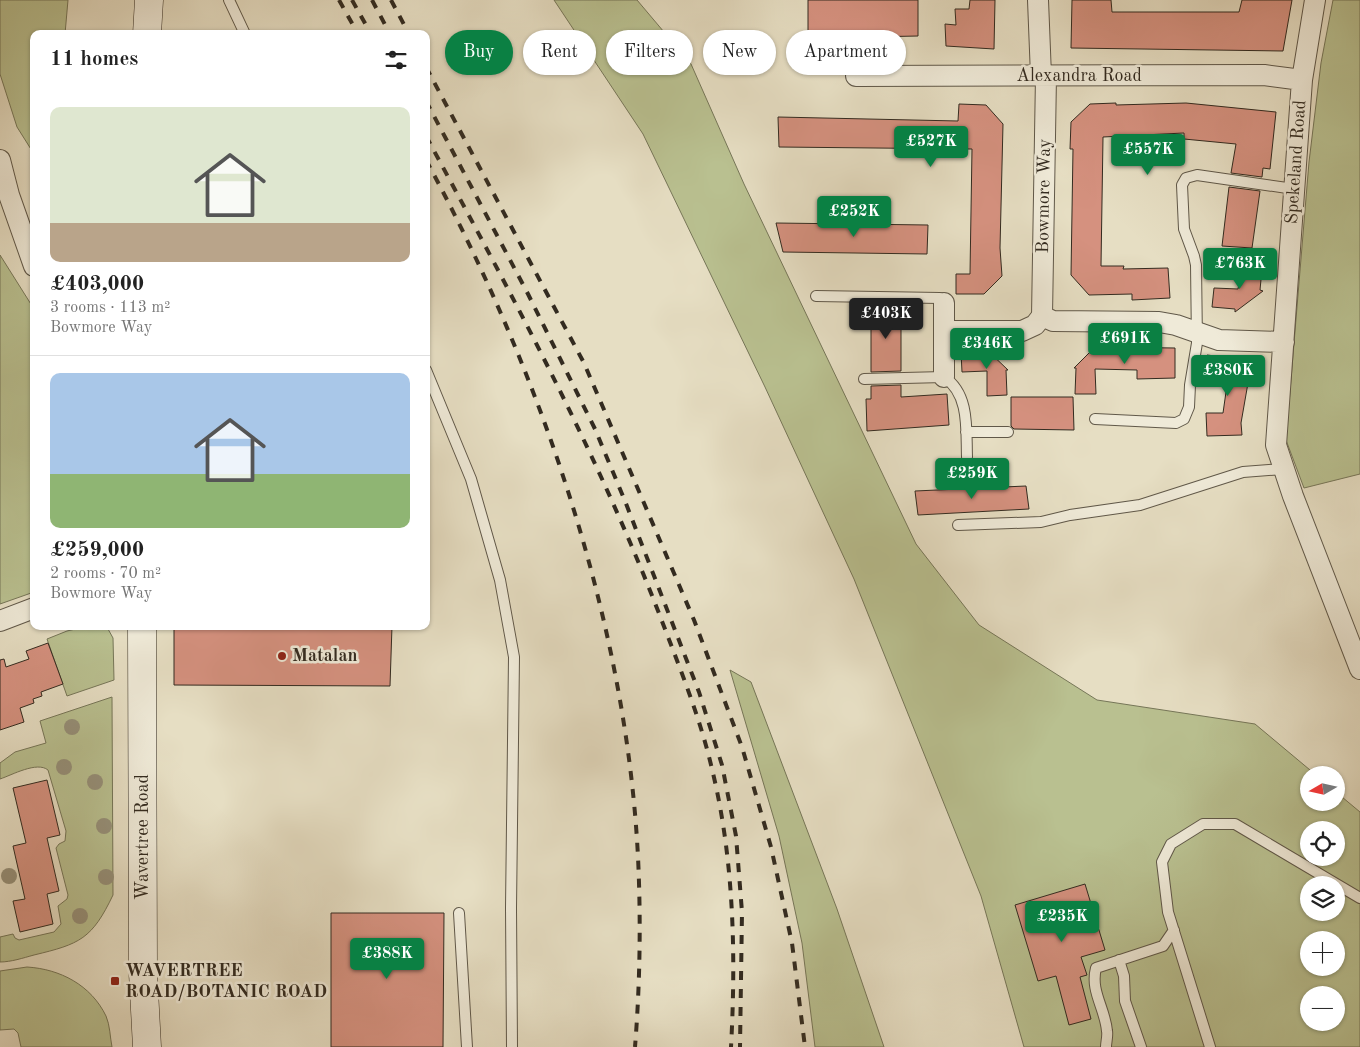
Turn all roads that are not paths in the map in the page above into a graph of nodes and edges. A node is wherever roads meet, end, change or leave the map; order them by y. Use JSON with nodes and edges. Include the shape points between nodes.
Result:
{"nodes":[{"id":1,"x":149,"y":0,"type":"edge"},
{"id":2,"x":229,"y":0,"type":"edge"},
{"id":3,"x":1038,"y":0,"type":"edge"},
{"id":4,"x":1315,"y":0,"type":"edge"},
{"id":5,"x":147,"y":30,"type":"edge"},
{"id":6,"x":243,"y":30,"type":"edge"},
{"id":7,"x":856,"y":76,"type":"dead end"},
{"id":8,"x":1044,"y":76,"type":"junction"},
{"id":9,"x":1302,"y":80,"type":"junction"},
{"id":10,"x":0,"y":160,"type":"edge"},
{"id":11,"x":1294,"y":189,"type":"junction"},
{"id":12,"x":9,"y":195,"type":"junction"},
{"id":13,"x":30,"y":213,"type":"edge"},
{"id":14,"x":30,"y":255,"type":"edge"},
{"id":15,"x":816,"y":296,"type":"dead end"},
{"id":16,"x":944,"y":303,"type":"joint"},
{"id":17,"x":1042,"y":316,"type":"junction"},
{"id":18,"x":944,"y":331,"type":"junction"},
{"id":19,"x":1197,"y":332,"type":"junction"},
{"id":20,"x":1284,"y":342,"type":"junction"},
{"id":21,"x":944,"y":377,"type":"junction"},
{"id":22,"x":864,"y":379,"type":"dead end"},
{"id":23,"x":430,"y":380,"type":"edge"},
{"id":24,"x":1095,"y":419,"type":"dead end"},
{"id":25,"x":966,"y":432,"type":"junction"},
{"id":26,"x":1008,"y":432,"type":"dead end"},
{"id":27,"x":968,"y":457,"type":"dead end"},
{"id":28,"x":1283,"y":470,"type":"junction"},
{"id":29,"x":958,"y":525,"type":"dead end"},
{"id":30,"x":30,"y":610,"type":"edge"},
{"id":31,"x":0,"y":621,"type":"edge"},
{"id":32,"x":142,"y":630,"type":"edge"},
{"id":33,"x":1360,"y":669,"type":"edge"},
{"id":34,"x":1360,"y":898,"type":"edge"},
{"id":35,"x":459,"y":913,"type":"dead end"},
{"id":36,"x":1174,"y":930,"type":"junction"},
{"id":37,"x":1119,"y":960,"type":"junction"},
{"id":38,"x":147,"y":1047,"type":"edge"},
{"id":39,"x":467,"y":1047,"type":"edge"},
{"id":40,"x":512,"y":1047,"type":"edge"},
{"id":41,"x":1106,"y":1047,"type":"edge"},
{"id":42,"x":1141,"y":1047,"type":"edge"},
{"id":43,"x":1210,"y":1047,"type":"edge"}],
"edges":[{"from":1,"to":5,"type":"main road"},
{"from":2,"to":6,"type":"lane"},
{"from":3,"to":8,"type":"street","name":"Bowmore Way"},
{"from":4,"to":9,"type":"street","name":"Spekeland Road"},
{"from":7,"to":8,"type":"street","name":"Alexandra Road"},
{"from":8,"to":9,"type":"street","name":"Alexandra Road","via":[[1264,75]]},
{"from":8,"to":17,"type":"street","name":"Bowmore Way"},
{"from":9,"to":11,"type":"street","name":"Spekeland Road"},
{"from":10,"to":12,"type":"street"},
{"from":11,"to":19,"type":"lane","via":[[1196,175],[1186,178],[1182,185],[1184,229],[1196,265]]},
{"from":11,"to":20,"type":"street","name":"Spekeland Road"},
{"from":12,"to":13,"type":"street"},
{"from":12,"to":14,"type":"street"},
{"from":15,"to":16,"type":"lane","via":[[940,298]]},
{"from":16,"to":18,"type":"street"},
{"from":17,"to":18,"type":"street","via":[[1035,325],[1022,331]]},
{"from":17,"to":19,"type":"street","via":[[1053,321],[1159,322]]},
{"from":18,"to":21,"type":"street"},
{"from":19,"to":20,"type":"street","via":[[1219,340]]},
{"from":19,"to":24,"type":"lane","via":[[1189,407],[1184,419],[1176,423]]},
{"from":20,"to":28,"type":"street","name":"Spekeland Road","via":[[1276,445]]},
{"from":21,"to":22,"type":"lane"},
{"from":21,"to":25,"type":"lane","via":[[953,383],[961,397],[966,414]]},
{"from":23,"to":40,"type":"lane","via":[[471,479],[500,580],[514,657]]},
{"from":25,"to":26,"type":"lane"},
{"from":25,"to":27,"type":"lane"},
{"from":28,"to":29,"type":"lane","via":[[1243,472],[1140,505],[1041,522]]},
{"from":28,"to":33,"type":"street","name":"Spekeland Road"},
{"from":30,"to":31,"type":"street"},
{"from":32,"to":38,"type":"main road","name":"Wavertree Road","via":[[143,972]]},
{"from":34,"to":36,"type":"lane","via":[[1235,824],[1203,824],[1171,844],[1162,862],[1168,912]]},
{"from":35,"to":39,"type":"lane"},
{"from":36,"to":37,"type":"lane","via":[[1163,946]]},
{"from":36,"to":43,"type":"lane"},
{"from":37,"to":41,"type":"lane","via":[[1096,968],[1094,978],[1108,1031]]},
{"from":37,"to":42,"type":"lane","via":[[1126,1001]]}]}
